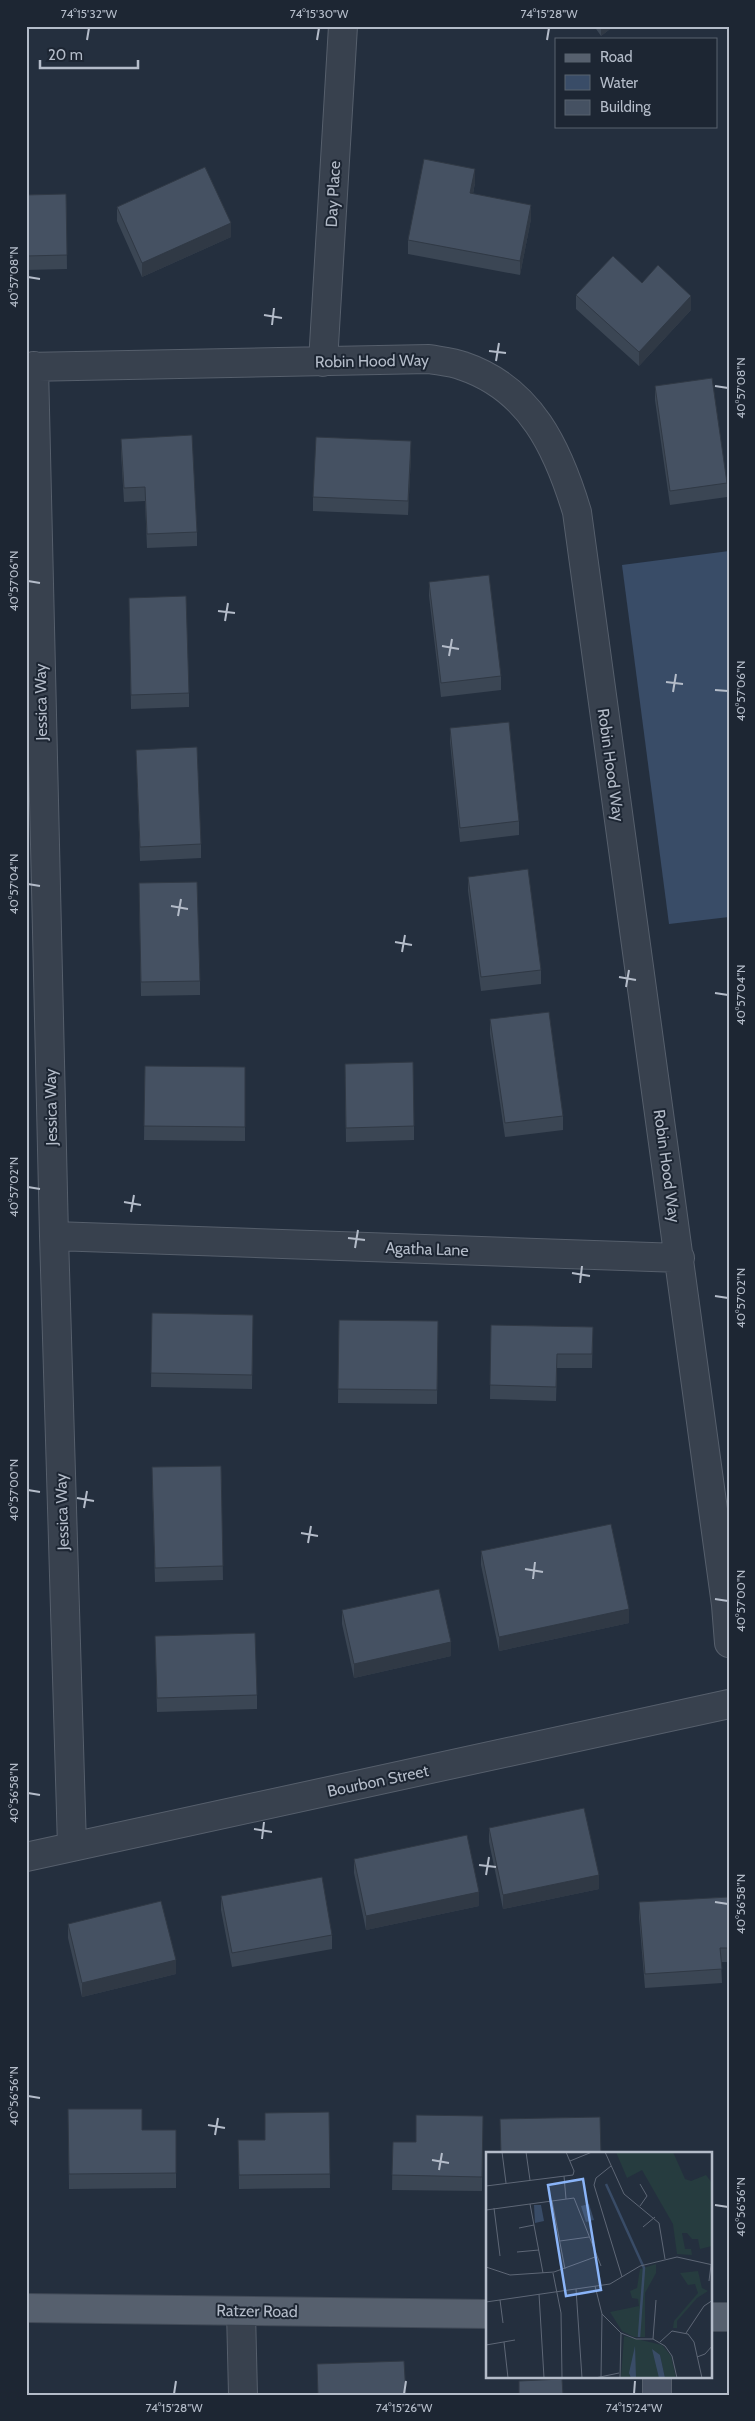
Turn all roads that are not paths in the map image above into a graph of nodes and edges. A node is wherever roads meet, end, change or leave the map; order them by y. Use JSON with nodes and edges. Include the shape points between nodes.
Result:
{"nodes":[{"id":1,"x":343,"y":26,"type":"edge"},
{"id":2,"x":324,"y":362,"type":"junction"},
{"id":3,"x":30,"y":367,"type":"edge"},
{"id":4,"x":54,"y":1236,"type":"junction"},
{"id":5,"x":680,"y":1258,"type":"junction"},
{"id":6,"x":729,"y":1642,"type":"edge"},
{"id":7,"x":729,"y":1704,"type":"edge"},
{"id":8,"x":72,"y":1847,"type":"junction"},
{"id":9,"x":26,"y":1857,"type":"edge"},
{"id":10,"x":26,"y":2308,"type":"edge"},
{"id":11,"x":240,"y":2311,"type":"junction"},
{"id":12,"x":486,"y":2314,"type":"edge"},
{"id":13,"x":712,"y":2317,"type":"edge"},
{"id":14,"x":729,"y":2317,"type":"edge"},
{"id":15,"x":656,"y":2378,"type":"edge"},
{"id":16,"x":243,"y":2395,"type":"edge"},
{"id":17,"x":657,"y":2395,"type":"edge"}],
"edges":[{"from":1,"to":2,"type":"street","name":"Day Place"},
{"from":2,"to":3,"type":"street","name":"Robin Hood Way"},
{"from":2,"to":5,"type":"street","name":"Robin Hood Way","via":[[429,359],[463,366],[494,381],[523,404],[546,434],[565,471],[577,512]]},
{"from":3,"to":4,"type":"street","name":"Jessica Way"},
{"from":4,"to":5,"type":"street","name":"Agatha Lane"},
{"from":4,"to":8,"type":"street","name":"Jessica Way"},
{"from":5,"to":6,"type":"street","name":"Robin Hood Way"},
{"from":7,"to":8,"type":"street","name":"Bourbon Street"},
{"from":8,"to":9,"type":"street","name":"Bourbon Street"},
{"from":10,"to":11,"type":"main road","name":"Ratzer Road"},
{"from":11,"to":12,"type":"main road","name":"Ratzer Road"},
{"from":11,"to":16,"type":"street"},
{"from":13,"to":14,"type":"main road"},
{"from":15,"to":17,"type":"street"}]}
